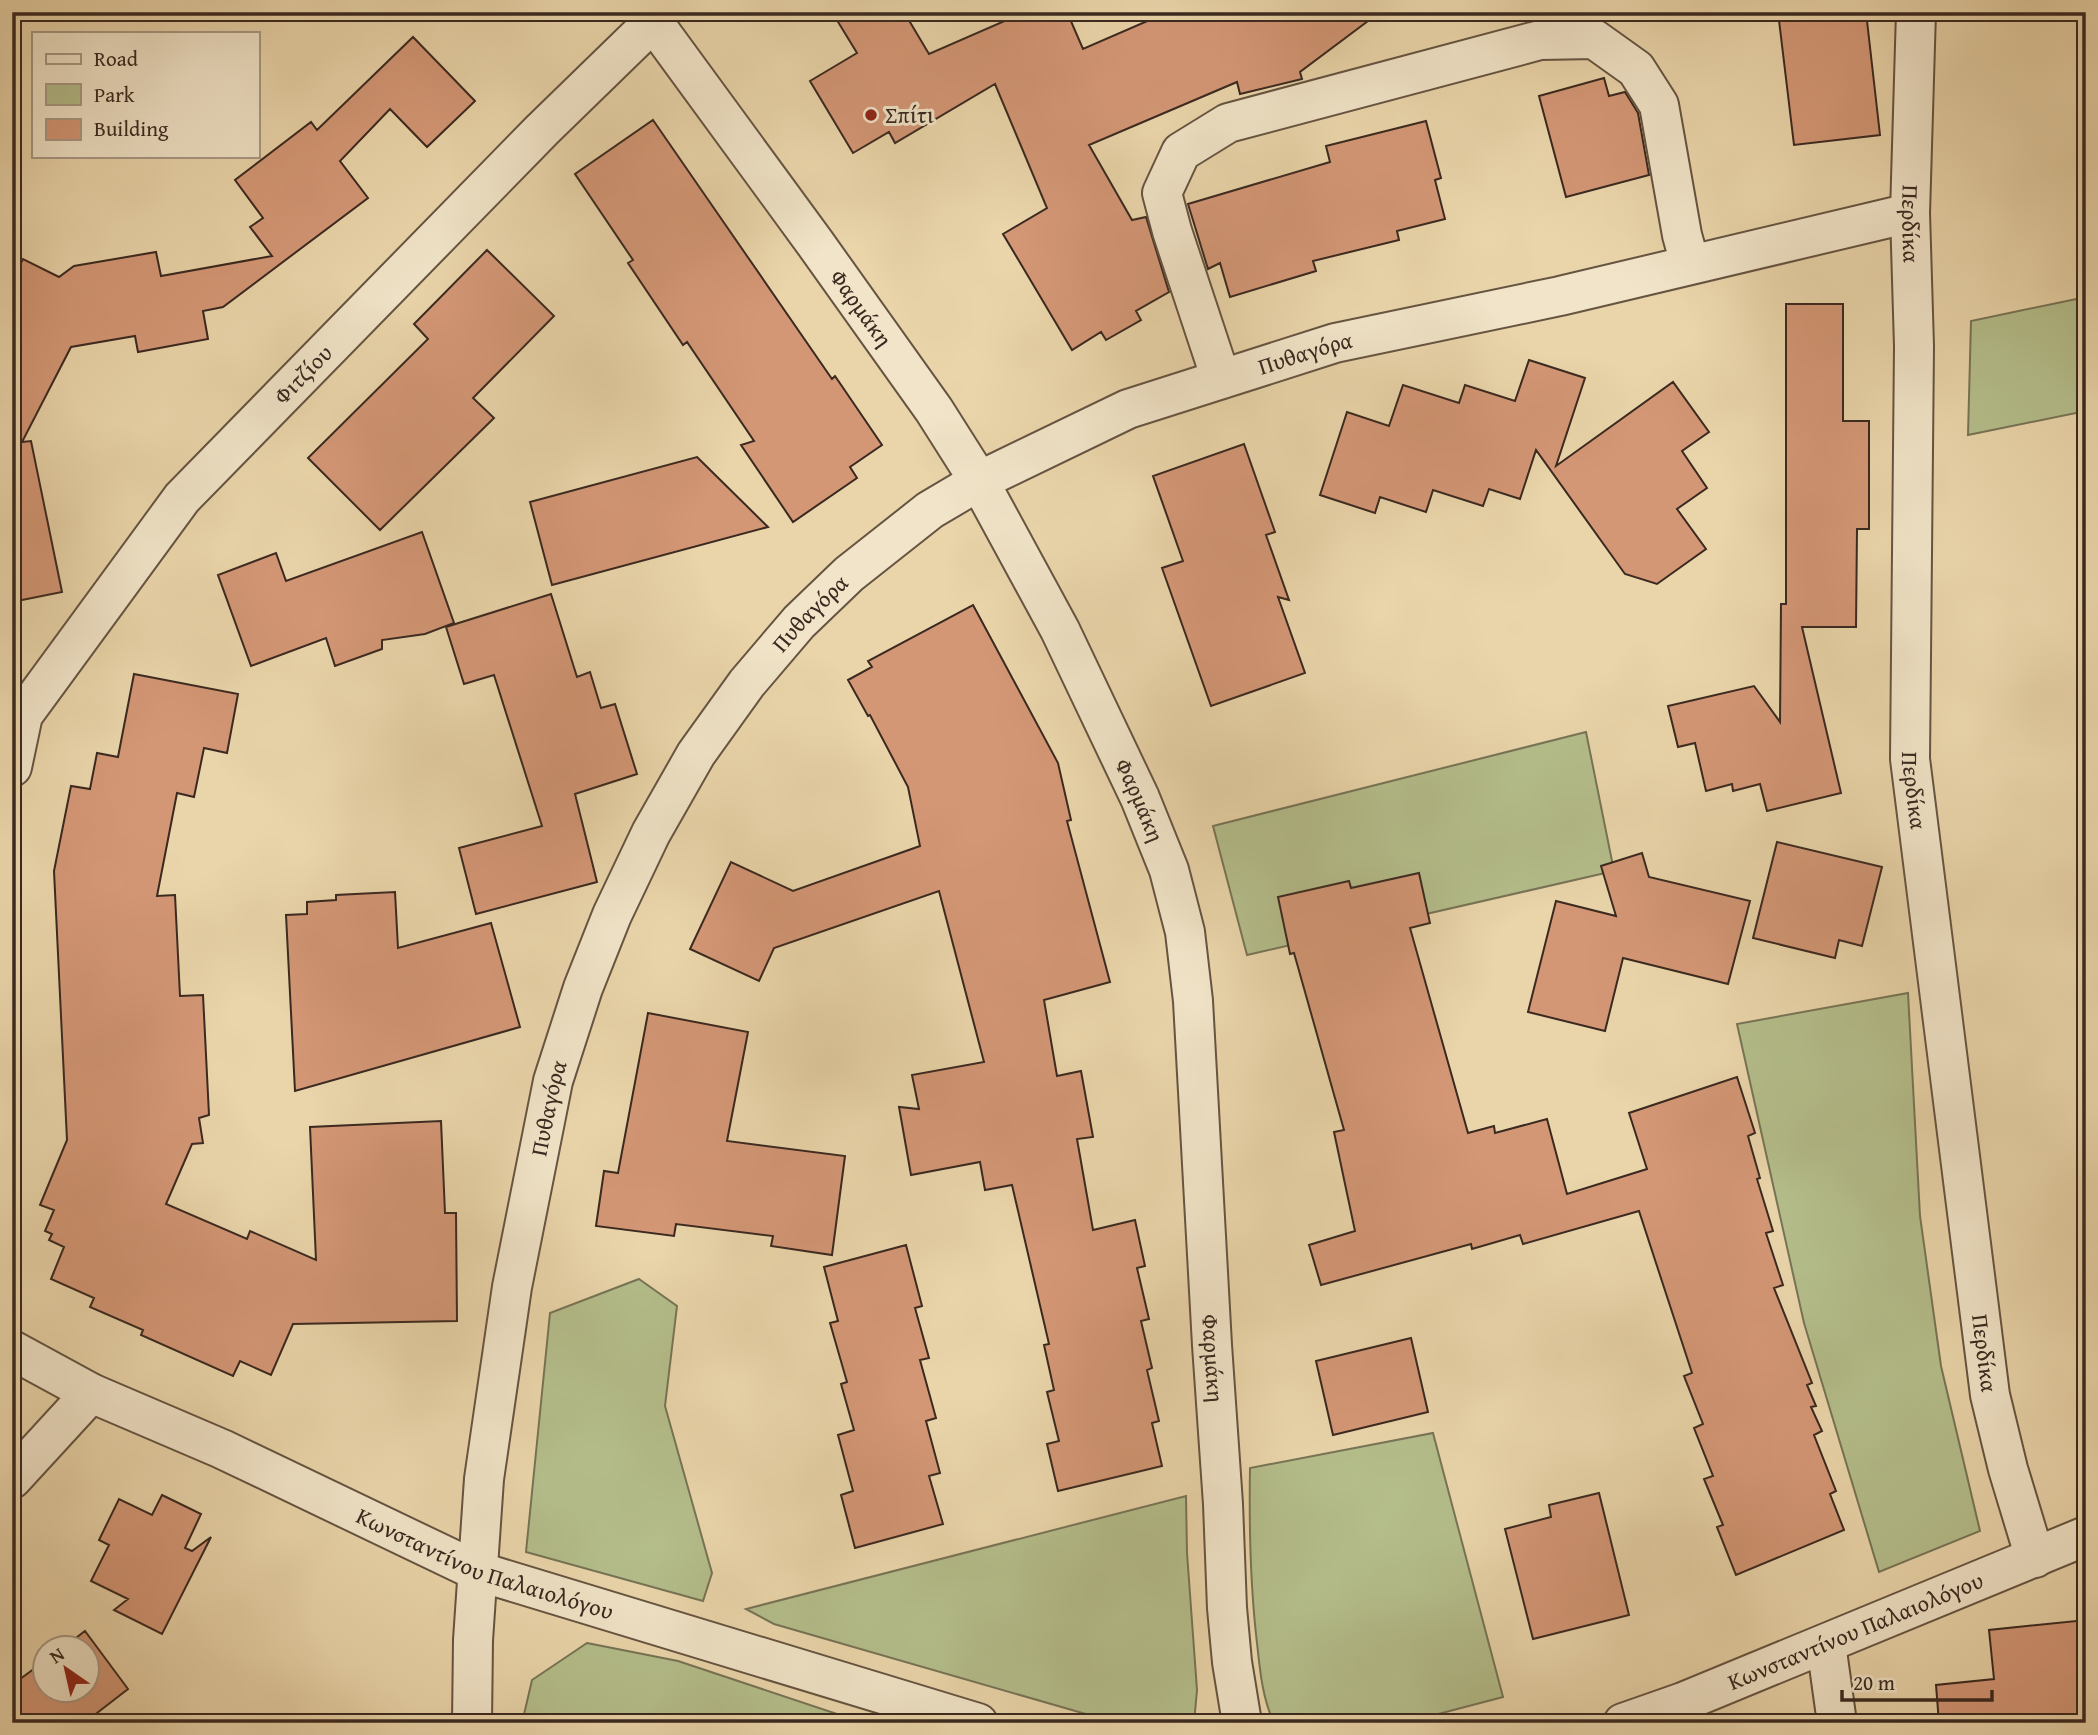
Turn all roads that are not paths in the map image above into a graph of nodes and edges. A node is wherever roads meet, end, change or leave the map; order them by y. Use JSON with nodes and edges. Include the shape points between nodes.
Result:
{"nodes":[{"id":1,"x":1916,"y":12,"type":"edge"},
{"id":2,"x":649,"y":17,"type":"edge"},
{"id":3,"x":1910,"y":213,"type":"junction"},
{"id":4,"x":1690,"y":264,"type":"junction"},
{"id":5,"x":1221,"y":379,"type":"junction"},
{"id":6,"x":979,"y":481,"type":"junction"},
{"id":7,"x":18,"y":712,"type":"edge"},
{"id":8,"x":12,"y":767,"type":"edge"},
{"id":9,"x":12,"y":1350,"type":"edge"},
{"id":10,"x":92,"y":1392,"type":"junction"},
{"id":11,"x":12,"y":1479,"type":"edge"},
{"id":12,"x":2086,"y":1536,"type":"edge"},
{"id":13,"x":2035,"y":1558,"type":"junction"},
{"id":14,"x":477,"y":1571,"type":"junction"},
{"id":15,"x":1826,"y":1644,"type":"junction"},
{"id":16,"x":472,"y":1723,"type":"edge"},
{"id":17,"x":978,"y":1723,"type":"edge"},
{"id":18,"x":1242,"y":1723,"type":"edge"},
{"id":19,"x":1623,"y":1723,"type":"edge"},
{"id":20,"x":1837,"y":1723,"type":"edge"}],
"edges":[{"from":1,"to":3,"type":"street","name":"Περδίκα"},
{"from":2,"to":6,"type":"street","name":"Φαρμάκη","via":[[934,410]]},
{"from":2,"to":7,"type":"street","name":"Φιτζίου","via":[[182,498]]},
{"from":3,"to":4,"type":"street","name":"Πυθαγόρα"},
{"from":3,"to":13,"type":"street","name":"Περδίκα","via":[[1914,346],[1910,759],[1990,1395]]},
{"from":4,"to":5,"type":"street","name":"Πυθαγόρα","via":[[1335,343]]},
{"from":4,"to":5,"type":"street","via":[[1659,104],[1636,69],[1594,40],[1539,40],[1228,123],[1181,152],[1162,193]]},
{"from":5,"to":6,"type":"street","name":"Πυθαγόρα","via":[[1128,409]]},
{"from":6,"to":14,"type":"street","name":"Πυθαγόρα","via":[[929,510],[849,574],[799,622],[747,683],[696,754],[612,915],[553,1081],[530,1190],[484,1479]]},
{"from":6,"to":18,"type":"street","name":"Φαρμάκη","via":[[1060,630],[1140,798],[1169,870],[1182,920],[1194,1014],[1227,1608]]},
{"from":7,"to":8,"type":"street","name":"Φιτζίου"},
{"from":9,"to":10,"type":"street","name":"Κωνσταντίνου Παλαιολόγου"},
{"from":10,"to":11,"type":"street"},
{"from":10,"to":14,"type":"street","name":"Κωνσταντίνου Παλαιολόγου"},
{"from":12,"to":13,"type":"street","name":"Κωνσταντίνου Παλαιολόγου"},
{"from":13,"to":15,"type":"street","name":"Κωνσταντίνου Παλαιολόγου"},
{"from":14,"to":16,"type":"street","name":"Πυθαγόρα"},
{"from":14,"to":17,"type":"street","name":"Κωνσταντίνου Παλαιολόγου"},
{"from":15,"to":19,"type":"street","name":"Κωνσταντίνου Παλαιολόγου"},
{"from":15,"to":20,"type":"street"}]}
